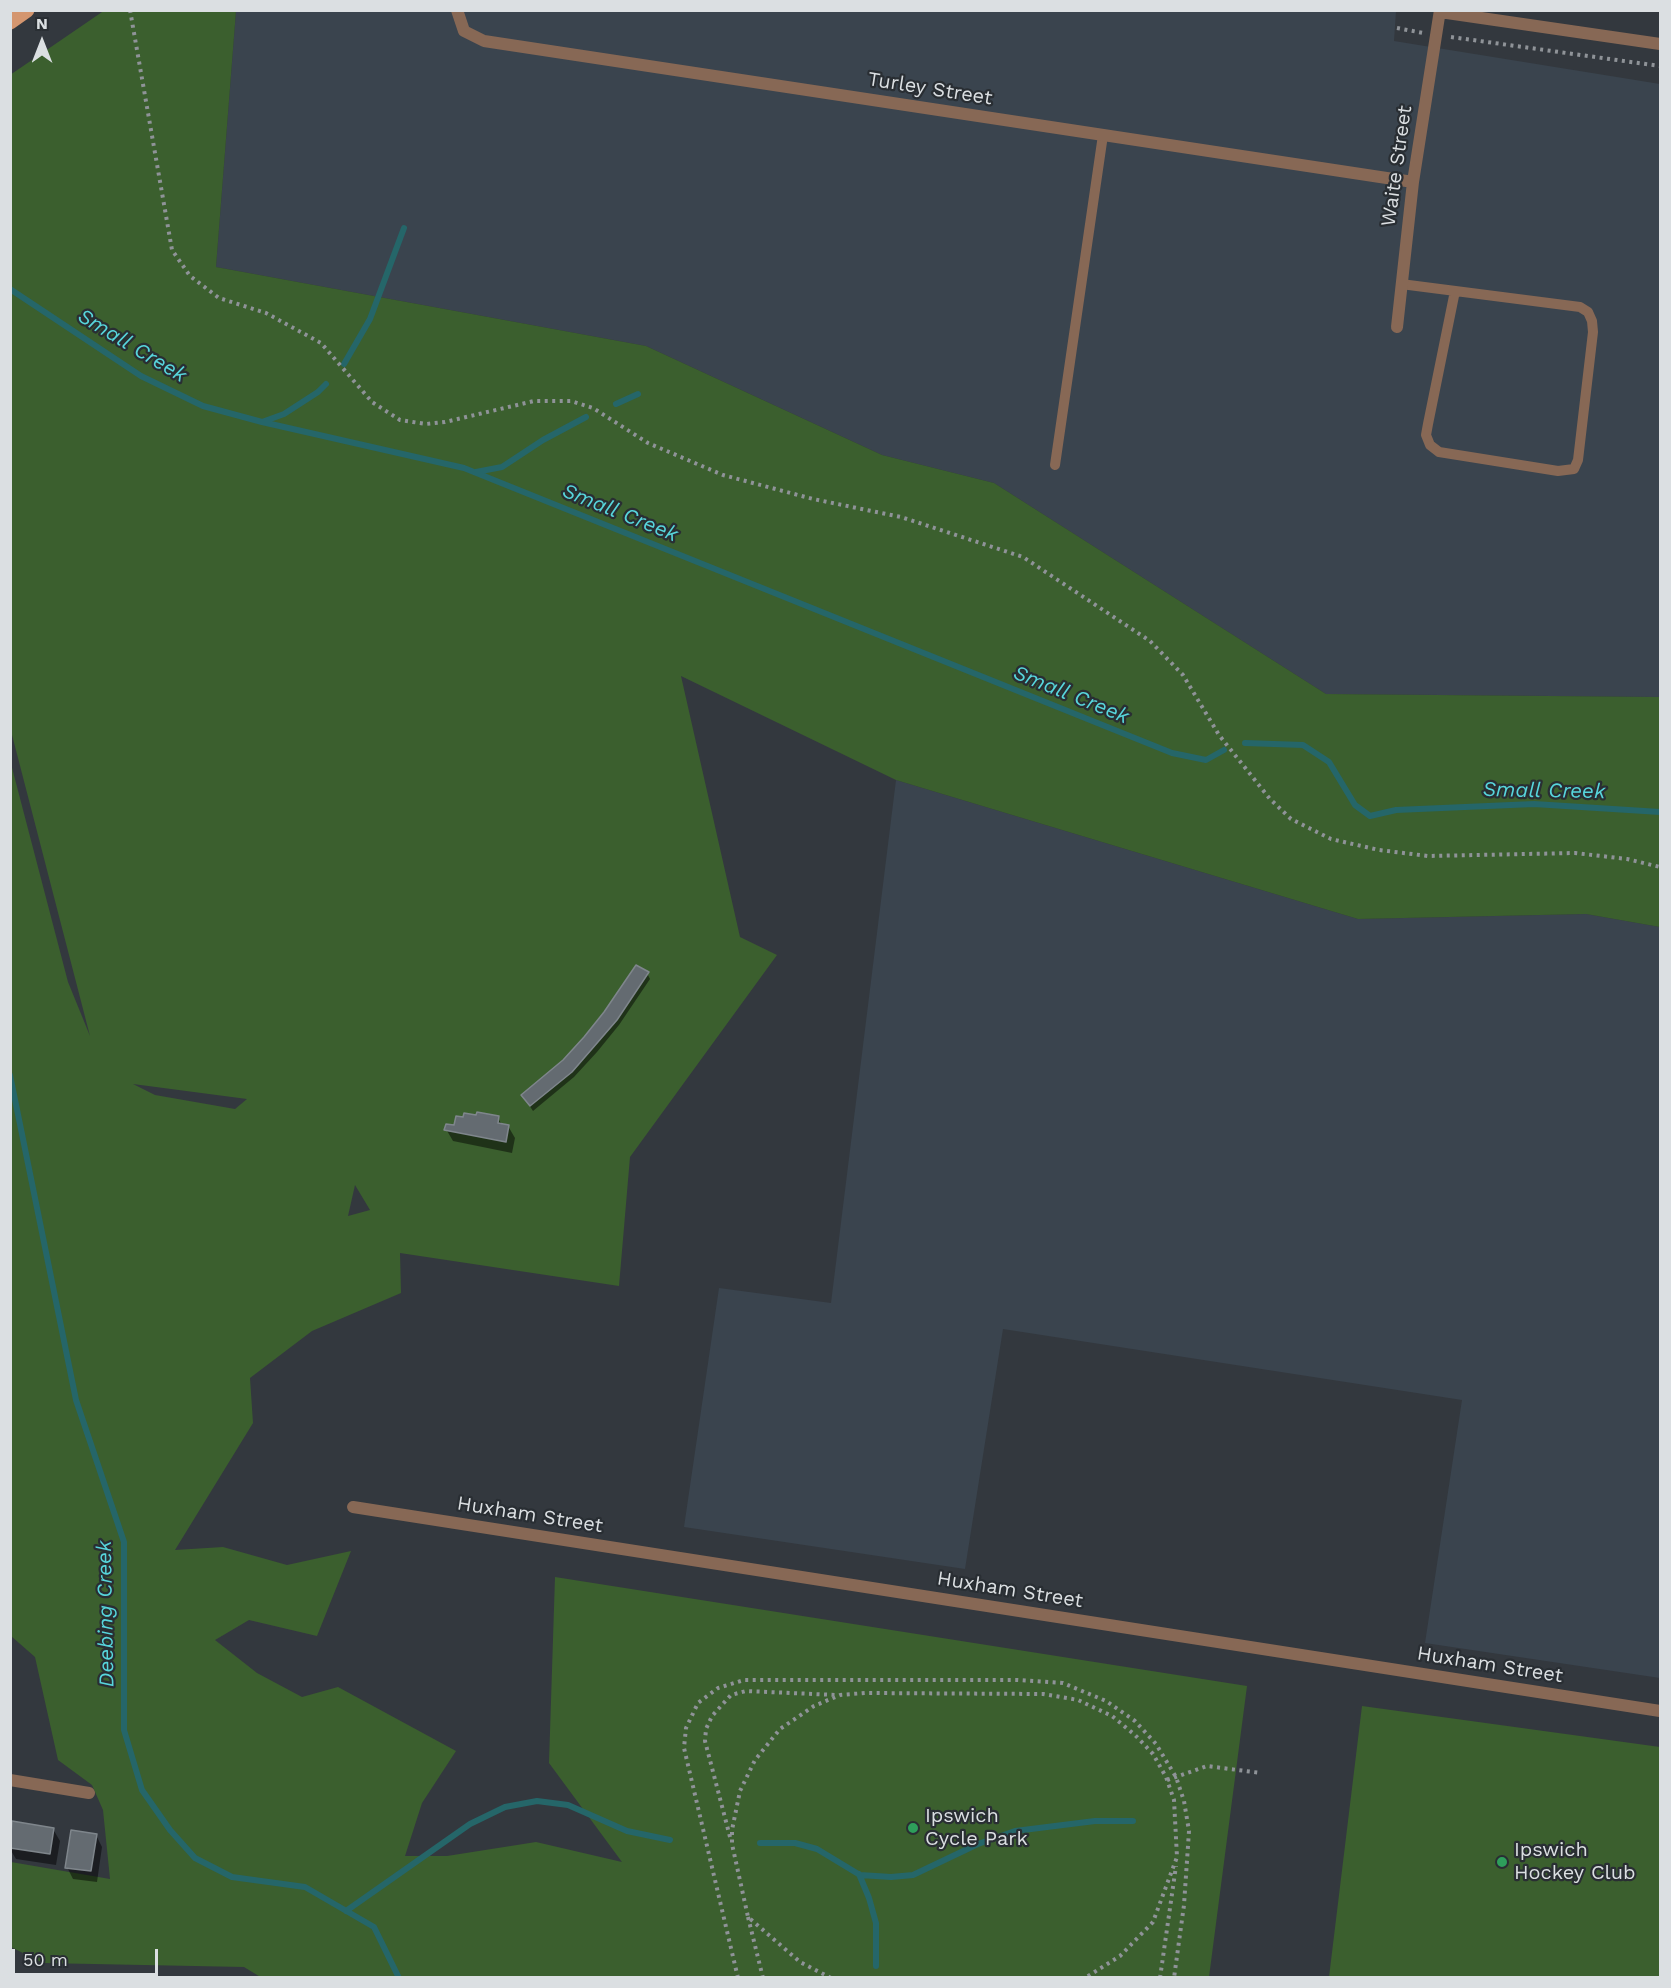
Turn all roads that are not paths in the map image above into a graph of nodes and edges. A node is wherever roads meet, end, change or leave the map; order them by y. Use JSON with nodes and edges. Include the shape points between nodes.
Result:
{"nodes":[{"id":1,"x":27,"y":10,"type":"edge"},
{"id":2,"x":457,"y":10,"type":"edge"},
{"id":3,"x":1440,"y":11,"type":"edge"},
{"id":4,"x":10,"y":22,"type":"edge"},
{"id":5,"x":1660,"y":44,"type":"edge"},
{"id":6,"x":1102,"y":135,"type":"junction"},
{"id":7,"x":1413,"y":182,"type":"junction"},
{"id":8,"x":1401,"y":284,"type":"junction"},
{"id":9,"x":1455,"y":291,"type":"junction"},
{"id":10,"x":1396,"y":327,"type":"dead end"},
{"id":11,"x":1055,"y":465,"type":"dead end"},
{"id":12,"x":353,"y":1507,"type":"dead end"},
{"id":13,"x":1660,"y":1711,"type":"edge"},
{"id":14,"x":10,"y":1780,"type":"edge"},
{"id":15,"x":89,"y":1793,"type":"dead end"}],
"edges":[{"from":1,"to":4,"type":"main road"},
{"from":2,"to":6,"type":"street","name":"Turley Street","via":[[464,31],[484,41]]},
{"from":3,"to":5,"type":"street"},
{"from":3,"to":7,"type":"street","name":"Waite Street"},
{"from":6,"to":7,"type":"street","name":"Turley Street"},
{"from":6,"to":11,"type":"lane"},
{"from":7,"to":8,"type":"street","name":"Waite Street"},
{"from":8,"to":9,"type":"lane"},
{"from":8,"to":10,"type":"street","name":"Waite Street"},
{"from":9,"to":9,"type":"lane","via":[[1580,307],[1588,312],[1593,332],[1574,469],[1558,471],[1439,452],[1430,445],[1426,435]]},
{"from":12,"to":13,"type":"street","name":"Huxham Street"},
{"from":14,"to":15,"type":"street"}]}
